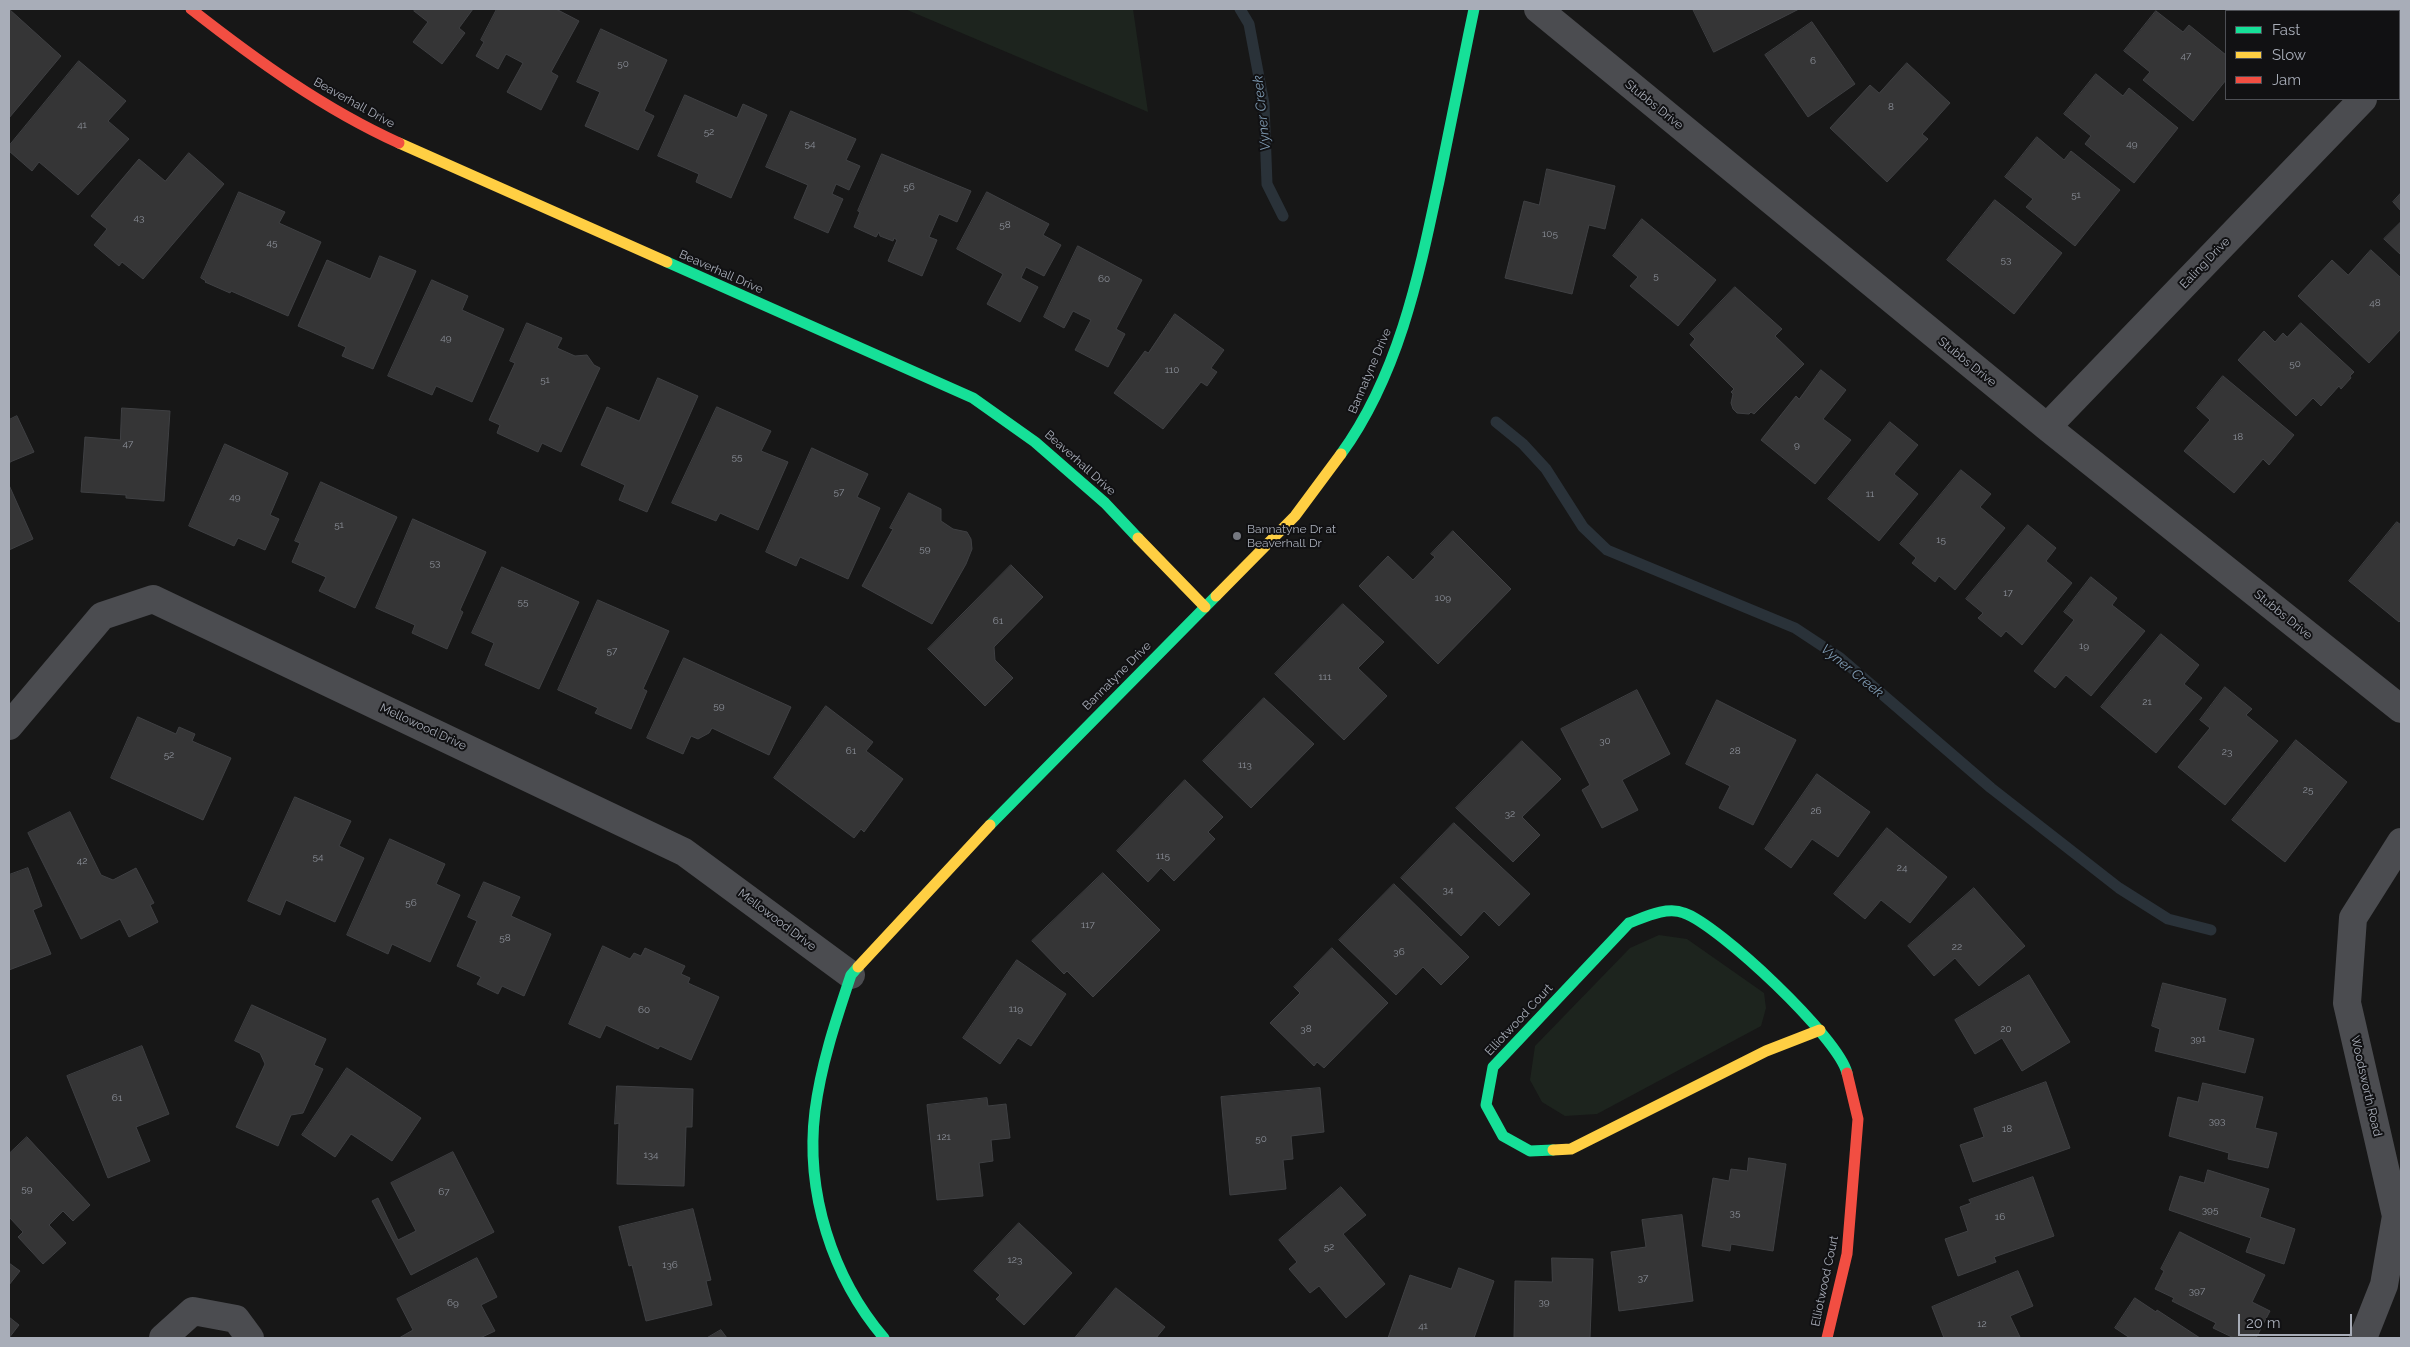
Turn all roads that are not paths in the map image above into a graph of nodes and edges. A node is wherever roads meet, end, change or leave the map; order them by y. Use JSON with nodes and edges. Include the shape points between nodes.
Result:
{"nodes":[{"id":1,"x":191,"y":9,"type":"edge"},
{"id":2,"x":1474,"y":9,"type":"edge"},
{"id":3,"x":1538,"y":9,"type":"edge"},
{"id":4,"x":2362,"y":100,"type":"edge"},
{"id":5,"x":2047,"y":427,"type":"junction"},
{"id":6,"x":1205,"y":607,"type":"junction"},
{"id":7,"x":2401,"y":709,"type":"edge"},
{"id":8,"x":9,"y":726,"type":"edge"},
{"id":9,"x":2401,"y":842,"type":"edge"},
{"id":10,"x":851,"y":975,"type":"junction"},
{"id":11,"x":1820,"y":1030,"type":"junction"},
{"id":12,"x":163,"y":1338,"type":"edge"},
{"id":13,"x":250,"y":1338,"type":"edge"},
{"id":14,"x":884,"y":1338,"type":"edge"},
{"id":15,"x":1827,"y":1338,"type":"edge"},
{"id":16,"x":2363,"y":1338,"type":"edge"}],
"edges":[{"from":1,"to":6,"type":"street","name":"Beaverhall Drive","via":[[256,60],[377,133],[973,398],[1035,442],[1105,503]]},
{"from":2,"to":6,"type":"street","name":"Bannatyne Drive","via":[[1423,258],[1401,336],[1361,426],[1295,516]]},
{"from":3,"to":5,"type":"street","name":"Stubbs Drive"},
{"from":4,"to":5,"type":"street","name":"Ealing Drive"},
{"from":5,"to":7,"type":"street","name":"Stubbs Drive"},
{"from":6,"to":10,"type":"street","name":"Bannatyne Drive","via":[[974,841]]},
{"from":8,"to":10,"type":"street","name":"Mellowood Drive","via":[[102,616],[153,599],[684,852]]},
{"from":9,"to":16,"type":"street","name":"Woodsworth Road","via":[[2353,918],[2347,1003],[2396,1216],[2384,1284]]},
{"from":10,"to":14,"type":"street","name":"Bannatyne Drive","via":[[828,1045],[815,1112],[814,1166],[822,1219],[843,1278]]},
{"from":11,"to":11,"type":"street","name":"Elliotwood Court","via":[[1766,1051],[1571,1149],[1530,1151],[1504,1136],[1486,1105],[1493,1067],[1629,923],[1656,913],[1683,912],[1714,931],[1790,998]]},
{"from":11,"to":15,"type":"street","name":"Elliotwood Court","via":[[1845,1064],[1858,1119],[1847,1254]]},
{"from":12,"to":13,"type":"street","via":[[193,1310],[236,1319]]}]}
